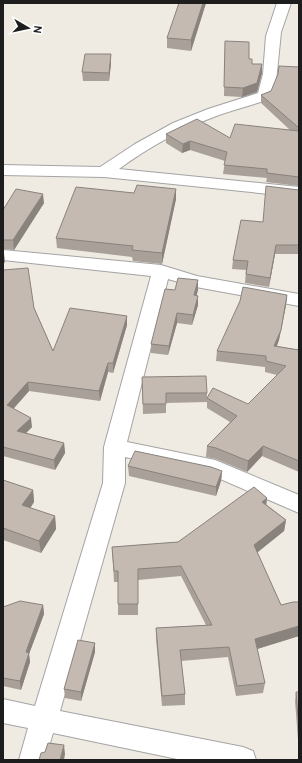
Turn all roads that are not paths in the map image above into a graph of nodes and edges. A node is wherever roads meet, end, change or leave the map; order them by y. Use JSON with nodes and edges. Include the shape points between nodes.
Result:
{"nodes":[{"id":1,"x":284,"y":3,"type":"edge"},
{"id":2,"x":3,"y":170,"type":"edge"},
{"id":3,"x":104,"y":172,"type":"junction"},
{"id":4,"x":299,"y":192,"type":"edge"},
{"id":5,"x":3,"y":255,"type":"edge"},
{"id":6,"x":161,"y":271,"type":"junction"},
{"id":7,"x":299,"y":300,"type":"edge"},
{"id":8,"x":115,"y":447,"type":"junction"},
{"id":9,"x":299,"y":504,"type":"edge"},
{"id":10,"x":3,"y":711,"type":"edge"},
{"id":11,"x":43,"y":719,"type":"junction"},
{"id":12,"x":32,"y":760,"type":"edge"},
{"id":13,"x":243,"y":760,"type":"edge"}],
"edges":[{"from":1,"to":3,"type":"street","via":[[274,35],[264,96],[179,126],[121,159]]},
{"from":2,"to":3,"type":"street"},
{"from":3,"to":4,"type":"street"},
{"from":5,"to":6,"type":"street"},
{"from":6,"to":7,"type":"street"},
{"from":6,"to":8,"type":"street"},
{"from":8,"to":9,"type":"street","via":[[215,468]]},
{"from":8,"to":11,"type":"street","via":[[114,483]]},
{"from":10,"to":11,"type":"street"},
{"from":11,"to":12,"type":"street"},
{"from":11,"to":13,"type":"street"}]}
